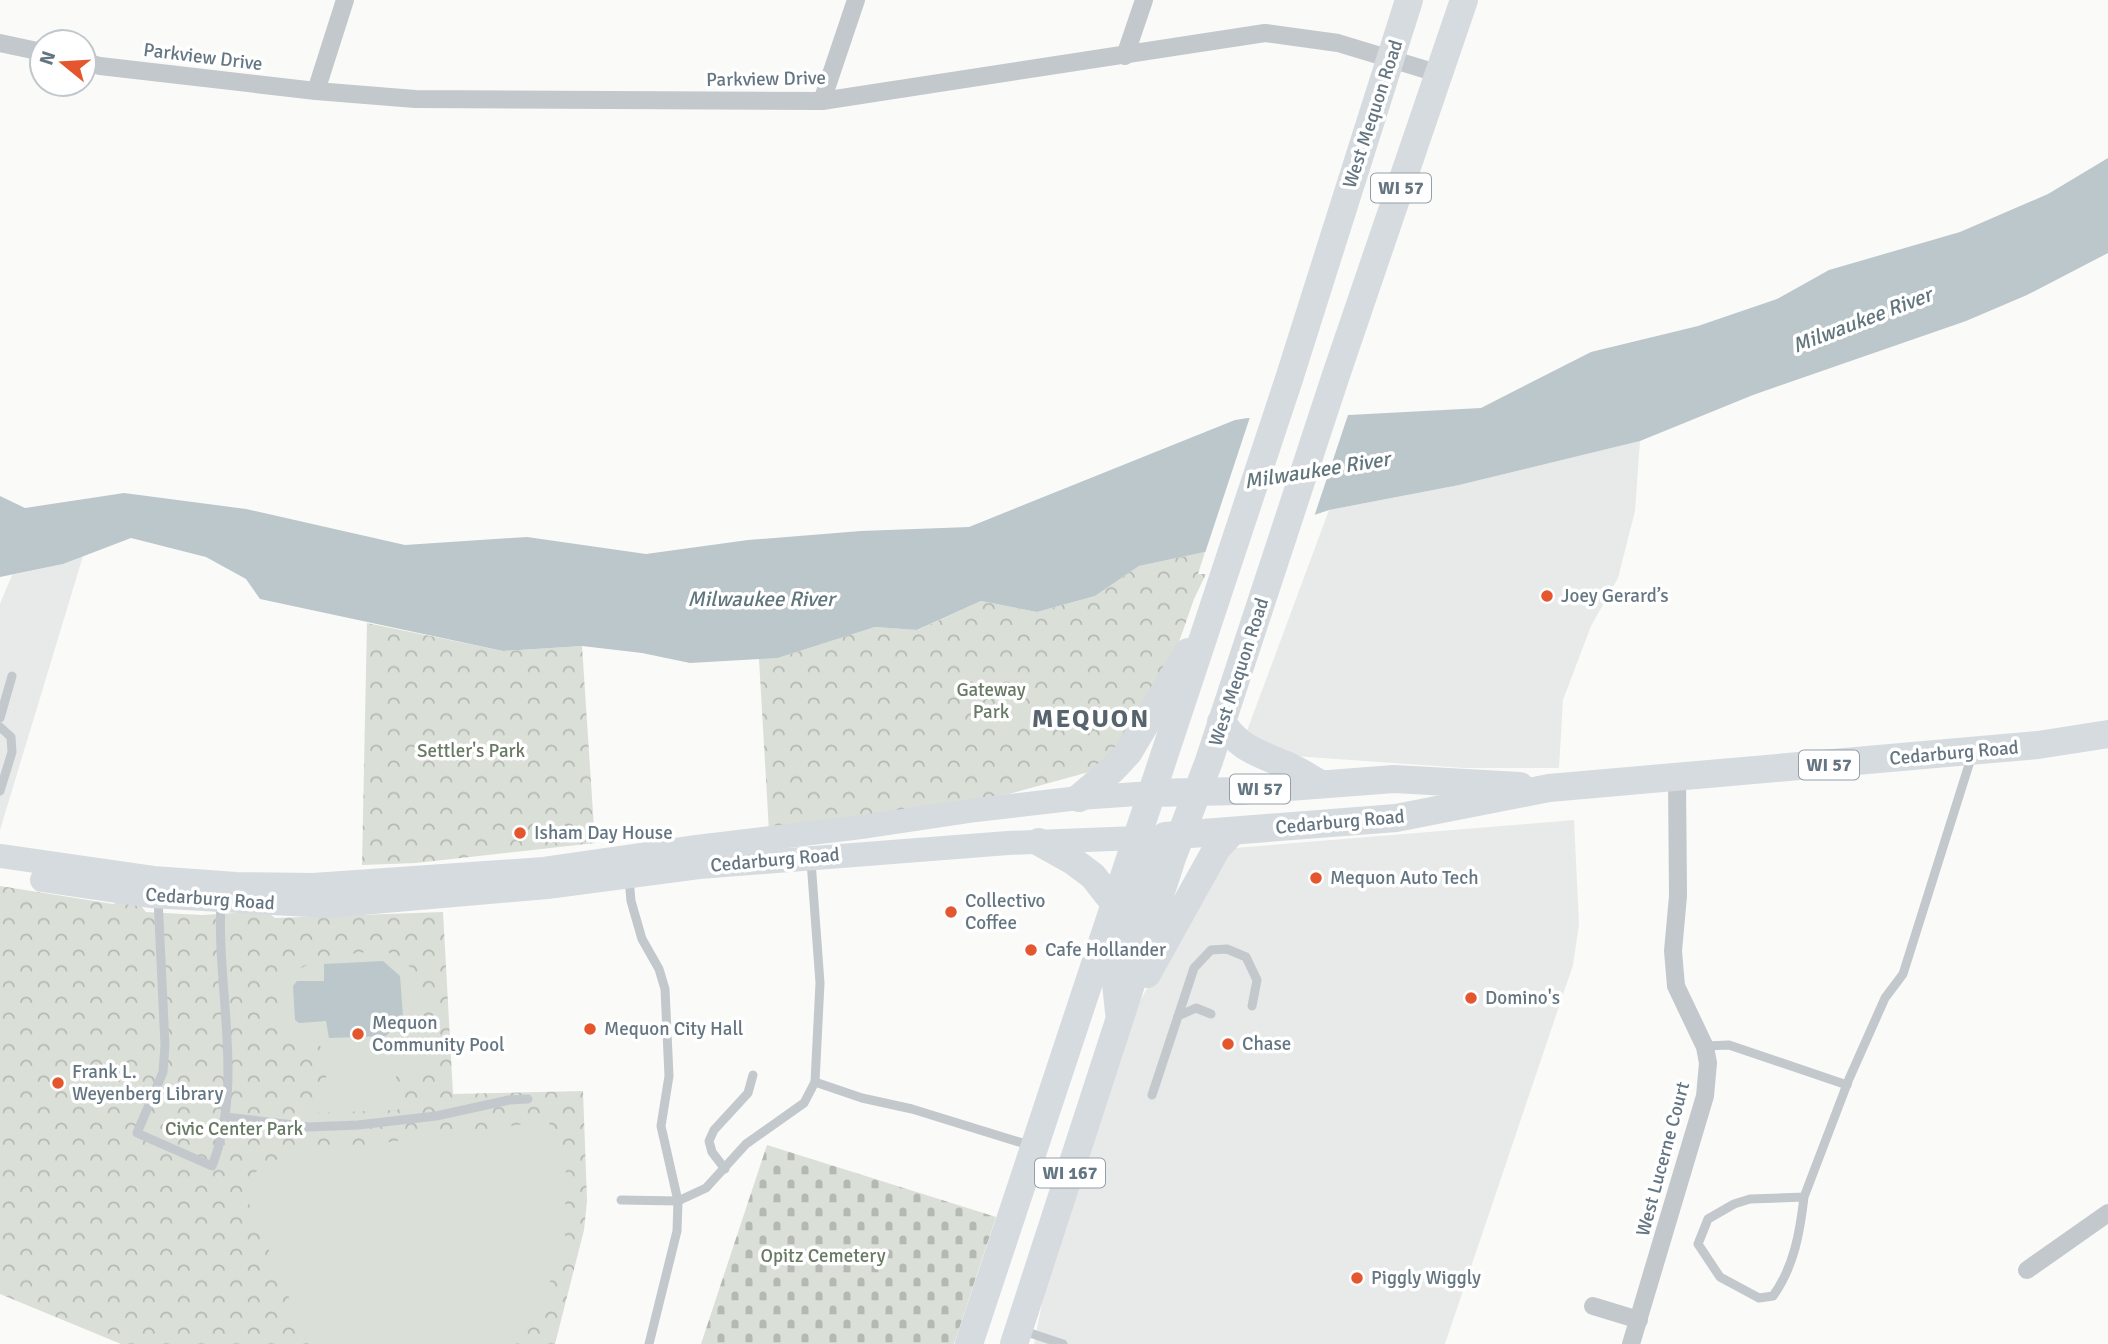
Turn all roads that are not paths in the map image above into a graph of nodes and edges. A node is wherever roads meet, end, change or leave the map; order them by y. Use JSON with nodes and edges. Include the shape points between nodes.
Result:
{"nodes":[{"id":1,"x":345,"y":0,"type":"edge"},
{"id":2,"x":856,"y":0,"type":"edge"},
{"id":3,"x":1144,"y":0,"type":"edge"},
{"id":4,"x":1409,"y":0,"type":"edge"},
{"id":5,"x":1464,"y":0,"type":"edge"},
{"id":6,"x":0,"y":43,"type":"edge"},
{"id":7,"x":28,"y":49,"type":"edge"},
{"id":8,"x":1125,"y":56,"type":"junction"},
{"id":9,"x":1390,"y":58,"type":"junction"},
{"id":10,"x":98,"y":66,"type":"edge"},
{"id":11,"x":1440,"y":74,"type":"junction"},
{"id":12,"x":316,"y":91,"type":"junction"},
{"id":13,"x":822,"y":101,"type":"junction"},
{"id":14,"x":1223,"y":577,"type":"junction"},
{"id":15,"x":1208,"y":624,"type":"junction"},
{"id":16,"x":12,"y":676,"type":"dead end"},
{"id":17,"x":0,"y":718,"type":"edge"},
{"id":18,"x":1221,"y":722,"type":"junction"},
{"id":19,"x":0,"y":727,"type":"edge"},
{"id":20,"x":2108,"y":734,"type":"edge"},
{"id":21,"x":1973,"y":751,"type":"junction"},
{"id":22,"x":1677,"y":779,"type":"junction"},
{"id":23,"x":1321,"y":785,"type":"junction"},
{"id":24,"x":1549,"y":788,"type":"junction"},
{"id":25,"x":0,"y":791,"type":"edge"},
{"id":26,"x":1176,"y":792,"type":"junction"},
{"id":27,"x":1079,"y":798,"type":"junction"},
{"id":28,"x":1233,"y":831,"type":"junction"},
{"id":29,"x":1181,"y":835,"type":"junction"},
{"id":30,"x":1145,"y":838,"type":"junction"},
{"id":31,"x":1039,"y":842,"type":"junction"},
{"id":32,"x":810,"y":846,"type":"junction"},
{"id":33,"x":0,"y":856,"type":"edge"},
{"id":34,"x":628,"y":867,"type":"junction"},
{"id":35,"x":0,"y":873,"type":"edge"},
{"id":36,"x":159,"y":888,"type":"junction"},
{"id":37,"x":222,"y":892,"type":"junction"},
{"id":38,"x":1115,"y":904,"type":"junction"},
{"id":39,"x":1252,"y":1006,"type":"dead end"},
{"id":40,"x":1124,"y":1010,"type":"junction"},
{"id":41,"x":1211,"y":1014,"type":"dead end"},
{"id":42,"x":1178,"y":1016,"type":"junction"},
{"id":43,"x":1705,"y":1046,"type":"junction"},
{"id":44,"x":753,"y":1075,"type":"dead end"},
{"id":45,"x":815,"y":1082,"type":"junction"},
{"id":46,"x":1847,"y":1086,"type":"junction"},
{"id":47,"x":1152,"y":1096,"type":"dead end"},
{"id":48,"x":528,"y":1099,"type":"dead end"},
{"id":49,"x":226,"y":1117,"type":"junction"},
{"id":50,"x":1034,"y":1147,"type":"junction"},
{"id":51,"x":725,"y":1169,"type":"junction"},
{"id":52,"x":1804,"y":1197,"type":"junction"},
{"id":53,"x":621,"y":1200,"type":"dead end"},
{"id":54,"x":678,"y":1201,"type":"junction"},
{"id":55,"x":2108,"y":1213,"type":"edge"},
{"id":56,"x":2027,"y":1270,"type":"dead end"},
{"id":57,"x":1593,"y":1306,"type":"dead end"},
{"id":58,"x":978,"y":1316,"type":"junction"},
{"id":59,"x":1639,"y":1320,"type":"junction"},
{"id":60,"x":1017,"y":1336,"type":"edge"},
{"id":61,"x":649,"y":1344,"type":"edge"},
{"id":62,"x":969,"y":1344,"type":"edge"},
{"id":63,"x":1063,"y":1344,"type":"edge"},
{"id":64,"x":1631,"y":1344,"type":"edge"}],
"edges":[{"from":1,"to":12,"type":"street"},
{"from":2,"to":13,"type":"street"},
{"from":3,"to":8,"type":"street"},
{"from":4,"to":9,"type":"main road","name":"West Mequon Road","number":"WI 57"},
{"from":5,"to":11,"type":"main road","name":"West Mequon Road","number":"WI 57"},
{"from":6,"to":7,"type":"street"},
{"from":8,"to":9,"type":"street","name":"Parkview Drive","via":[[1265,33],[1338,43]]},
{"from":8,"to":13,"type":"street","name":"Parkview Drive"},
{"from":9,"to":11,"type":"street","name":"Parkview Drive"},
{"from":9,"to":14,"type":"main road","name":"West Mequon Road","number":"WI 57"},
{"from":10,"to":12,"type":"street","name":"Parkview Drive"},
{"from":11,"to":18,"type":"main road","name":"West Mequon Road","number":"WI 57"},
{"from":12,"to":13,"type":"street","name":"Parkview Drive","via":[[415,99]]},
{"from":14,"to":15,"type":"main road","name":"West Mequon Road","number":"WI 57"},
{"from":14,"to":26,"type":"main road","via":[[1216,661]]},
{"from":15,"to":26,"type":"main road","name":"West Mequon Road","number":"WI 57"},
{"from":15,"to":27,"type":"main road","via":[[1128,753]]},
{"from":16,"to":17,"type":"lane"},
{"from":18,"to":23,"type":"main road","via":[[1253,752]]},
{"from":18,"to":26,"type":"main road","name":"West Mequon Road","number":"WI 57"},
{"from":19,"to":25,"type":"lane","via":[[12,737],[12,752]]},
{"from":20,"to":21,"type":"main road","name":"Cedarburg Road","number":"WI 57"},
{"from":21,"to":22,"type":"main road","name":"Cedarburg Road","number":"WI 57"},
{"from":21,"to":46,"type":"lane","via":[[1903,974],[1885,998]]},
{"from":22,"to":24,"type":"main road","name":"Cedarburg Road","number":"WI 57"},
{"from":22,"to":43,"type":"street","name":"West Lucerne Court","via":[[1676,986]]},
{"from":23,"to":24,"type":"main road","name":"Cedarburg Road","number":"WI 57","via":[[1394,779]]},
{"from":23,"to":26,"type":"main road","name":"Cedarburg Road","number":"WI 57"},
{"from":24,"to":28,"type":"main road","name":"Cedarburg Road","number":"WI 57","via":[[1396,818]]},
{"from":26,"to":27,"type":"main road","name":"Cedarburg Road"},
{"from":26,"to":29,"type":"main road","name":"West Mequon Road","number":"WI 167"},
{"from":26,"to":30,"type":"main road","name":"West Mequon Road","number":"WI 57"},
{"from":27,"to":32,"type":"main road","name":"Cedarburg Road"},
{"from":28,"to":29,"type":"main road","name":"Cedarburg Road","number":"WI 57"},
{"from":28,"to":40,"type":"main road","via":[[1217,848],[1152,969]]},
{"from":29,"to":30,"type":"main road","name":"Cedarburg Road","number":"WI 57"},
{"from":29,"to":40,"type":"main road","name":"West Mequon Road","number":"WI 167"},
{"from":30,"to":31,"type":"main road","name":"Cedarburg Road"},
{"from":30,"to":38,"type":"main road","name":"West Mequon Road","number":"WI 167"},
{"from":30,"to":40,"type":"main road","via":[[1141,890],[1115,973],[1116,998]]},
{"from":31,"to":32,"type":"main road","name":"Cedarburg Road"},
{"from":31,"to":38,"type":"main road","via":[[1093,876]]},
{"from":32,"to":34,"type":"main road","name":"Cedarburg Road","via":[[699,867]]},
{"from":32,"to":45,"type":"lane","via":[[820,984]]},
{"from":33,"to":36,"type":"main road","name":"Cedarburg Road"},
{"from":34,"to":37,"type":"main road","name":"Cedarburg Road","via":[[547,887],[327,906]]},
{"from":34,"to":54,"type":"lane","via":[[631,901],[642,939],[665,989],[669,1076],[661,1126]]},
{"from":35,"to":36,"type":"main road","name":"Cedarburg Road"},
{"from":36,"to":37,"type":"main road","name":"Cedarburg Road"},
{"from":36,"to":49,"type":"lane","via":[[163,1072],[137,1133],[212,1166]]},
{"from":37,"to":49,"type":"lane"},
{"from":38,"to":50,"type":"main road","name":"West Mequon Road","number":"WI 167"},
{"from":39,"to":42,"type":"lane","via":[[1257,980],[1246,957],[1227,949],[1211,950],[1194,968]]},
{"from":40,"to":60,"type":"main road","name":"West Mequon Road","number":"WI 167"},
{"from":41,"to":42,"type":"lane","via":[[1196,1008]]},
{"from":42,"to":47,"type":"lane"},
{"from":43,"to":46,"type":"lane","via":[[1728,1045]]},
{"from":43,"to":59,"type":"street","name":"West Lucerne Court","via":[[1705,1096]]},
{"from":44,"to":51,"type":"lane","via":[[748,1093],[714,1130],[709,1142]]},
{"from":45,"to":50,"type":"lane"},
{"from":45,"to":51,"type":"lane","via":[[803,1103],[746,1144]]},
{"from":46,"to":52,"type":"lane"},
{"from":48,"to":49,"type":"lane","via":[[358,1125],[309,1127]]},
{"from":50,"to":58,"type":"main road","name":"West Mequon Road","number":"WI 167"},
{"from":51,"to":54,"type":"lane","via":[[706,1188]]},
{"from":52,"to":52,"type":"lane","via":[[1799,1236],[1773,1296],[1759,1298],[1720,1277],[1698,1244],[1708,1219],[1750,1199]]},
{"from":53,"to":54,"type":"lane"},
{"from":54,"to":61,"type":"lane","via":[[677,1231]]},
{"from":55,"to":56,"type":"street"},
{"from":57,"to":59,"type":"street"},
{"from":58,"to":60,"type":"main road"},
{"from":58,"to":62,"type":"main road","name":"West Mequon Road","number":"WI 167"},
{"from":59,"to":64,"type":"street","name":"West Lucerne Court"},
{"from":60,"to":63,"type":"lane"}]}
